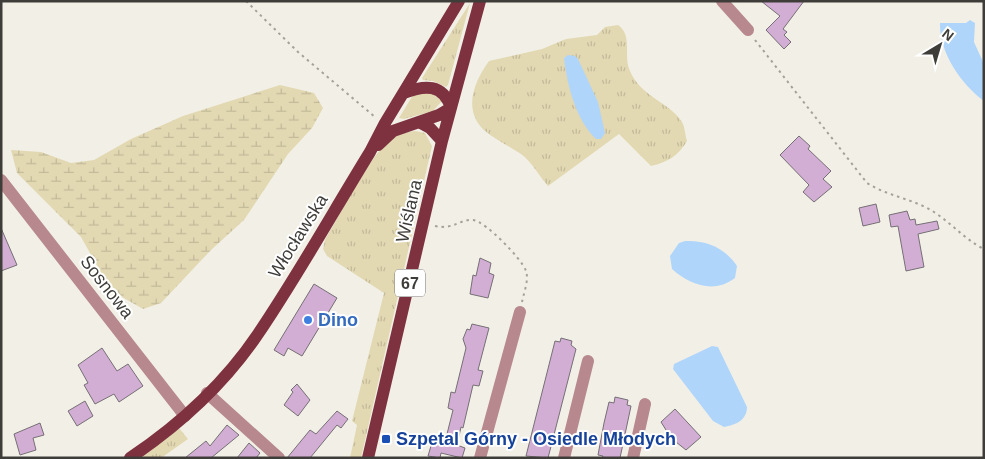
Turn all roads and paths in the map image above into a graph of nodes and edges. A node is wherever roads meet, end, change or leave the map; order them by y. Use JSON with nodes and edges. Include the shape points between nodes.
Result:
{"nodes":[{"id":1,"x":246,"y":1,"type":"edge"},
{"id":2,"x":459,"y":1,"type":"edge"},
{"id":3,"x":480,"y":1,"type":"edge"},
{"id":4,"x":722,"y":1,"type":"edge"},
{"id":5,"x":748,"y":30,"type":"joint"},
{"id":6,"x":404,"y":93,"type":"junction"},
{"id":7,"x":451,"y":108,"type":"junction"},
{"id":8,"x":419,"y":122,"type":"junction"},
{"id":9,"x":385,"y":123,"type":"junction"},
{"id":10,"x":442,"y":141,"type":"junction"},
{"id":11,"x":370,"y":152,"type":"junction"},
{"id":12,"x":1,"y":180,"type":"edge"},
{"id":13,"x":424,"y":221,"type":"junction"},
{"id":14,"x":984,"y":249,"type":"edge"},
{"id":15,"x":520,"y":312,"type":"joint"},
{"id":16,"x":588,"y":361,"type":"dead end"},
{"id":17,"x":207,"y":393,"type":"junction"},
{"id":18,"x":646,"y":404,"type":"dead end"},
{"id":19,"x":186,"y":416,"type":"junction"},
{"id":20,"x":130,"y":458,"type":"edge"},
{"id":21,"x":279,"y":458,"type":"edge"},
{"id":22,"x":368,"y":458,"type":"edge"},
{"id":23,"x":480,"y":458,"type":"edge"},
{"id":24,"x":564,"y":458,"type":"edge"},
{"id":25,"x":633,"y":458,"type":"edge"}],
"edges":[{"from":1,"to":9,"type":"path","via":[[298,52]]},
{"from":2,"to":6,"type":"main road","name":"Włocławska"},
{"from":3,"to":7,"type":"main road","name":"Wiślana","number":"67"},
{"from":4,"to":5,"type":"street"},
{"from":5,"to":14,"type":"path","via":[[867,183],[938,214],[969,242]]},
{"from":6,"to":7,"type":"main road","via":[[433,87],[446,97]]},
{"from":6,"to":9,"type":"main road","name":"Włocławska"},
{"from":7,"to":8,"type":"main road"},
{"from":7,"to":10,"type":"main road","name":"Wiślana","number":"67"},
{"from":8,"to":10,"type":"main road"},
{"from":8,"to":11,"type":"main road","via":[[393,131]]},
{"from":9,"to":11,"type":"main road","name":"Włocławska"},
{"from":10,"to":13,"type":"main road","name":"Wiślana","number":"67"},
{"from":11,"to":17,"type":"main road","name":"Włocławska","via":[[258,334]]},
{"from":12,"to":19,"type":"street","name":"Sosnowa"},
{"from":13,"to":15,"type":"path","via":[[444,228],[467,221],[478,222],[510,250],[523,264],[527,276]]},
{"from":13,"to":22,"type":"main road","name":"Wiślana","number":"67"},
{"from":15,"to":23,"type":"street"},
{"from":16,"to":24,"type":"street"},
{"from":17,"to":19,"type":"main road","name":"Włocławska"},
{"from":17,"to":21,"type":"street"},
{"from":18,"to":25,"type":"street"},
{"from":19,"to":20,"type":"main road","name":"Włocławska"}]}
